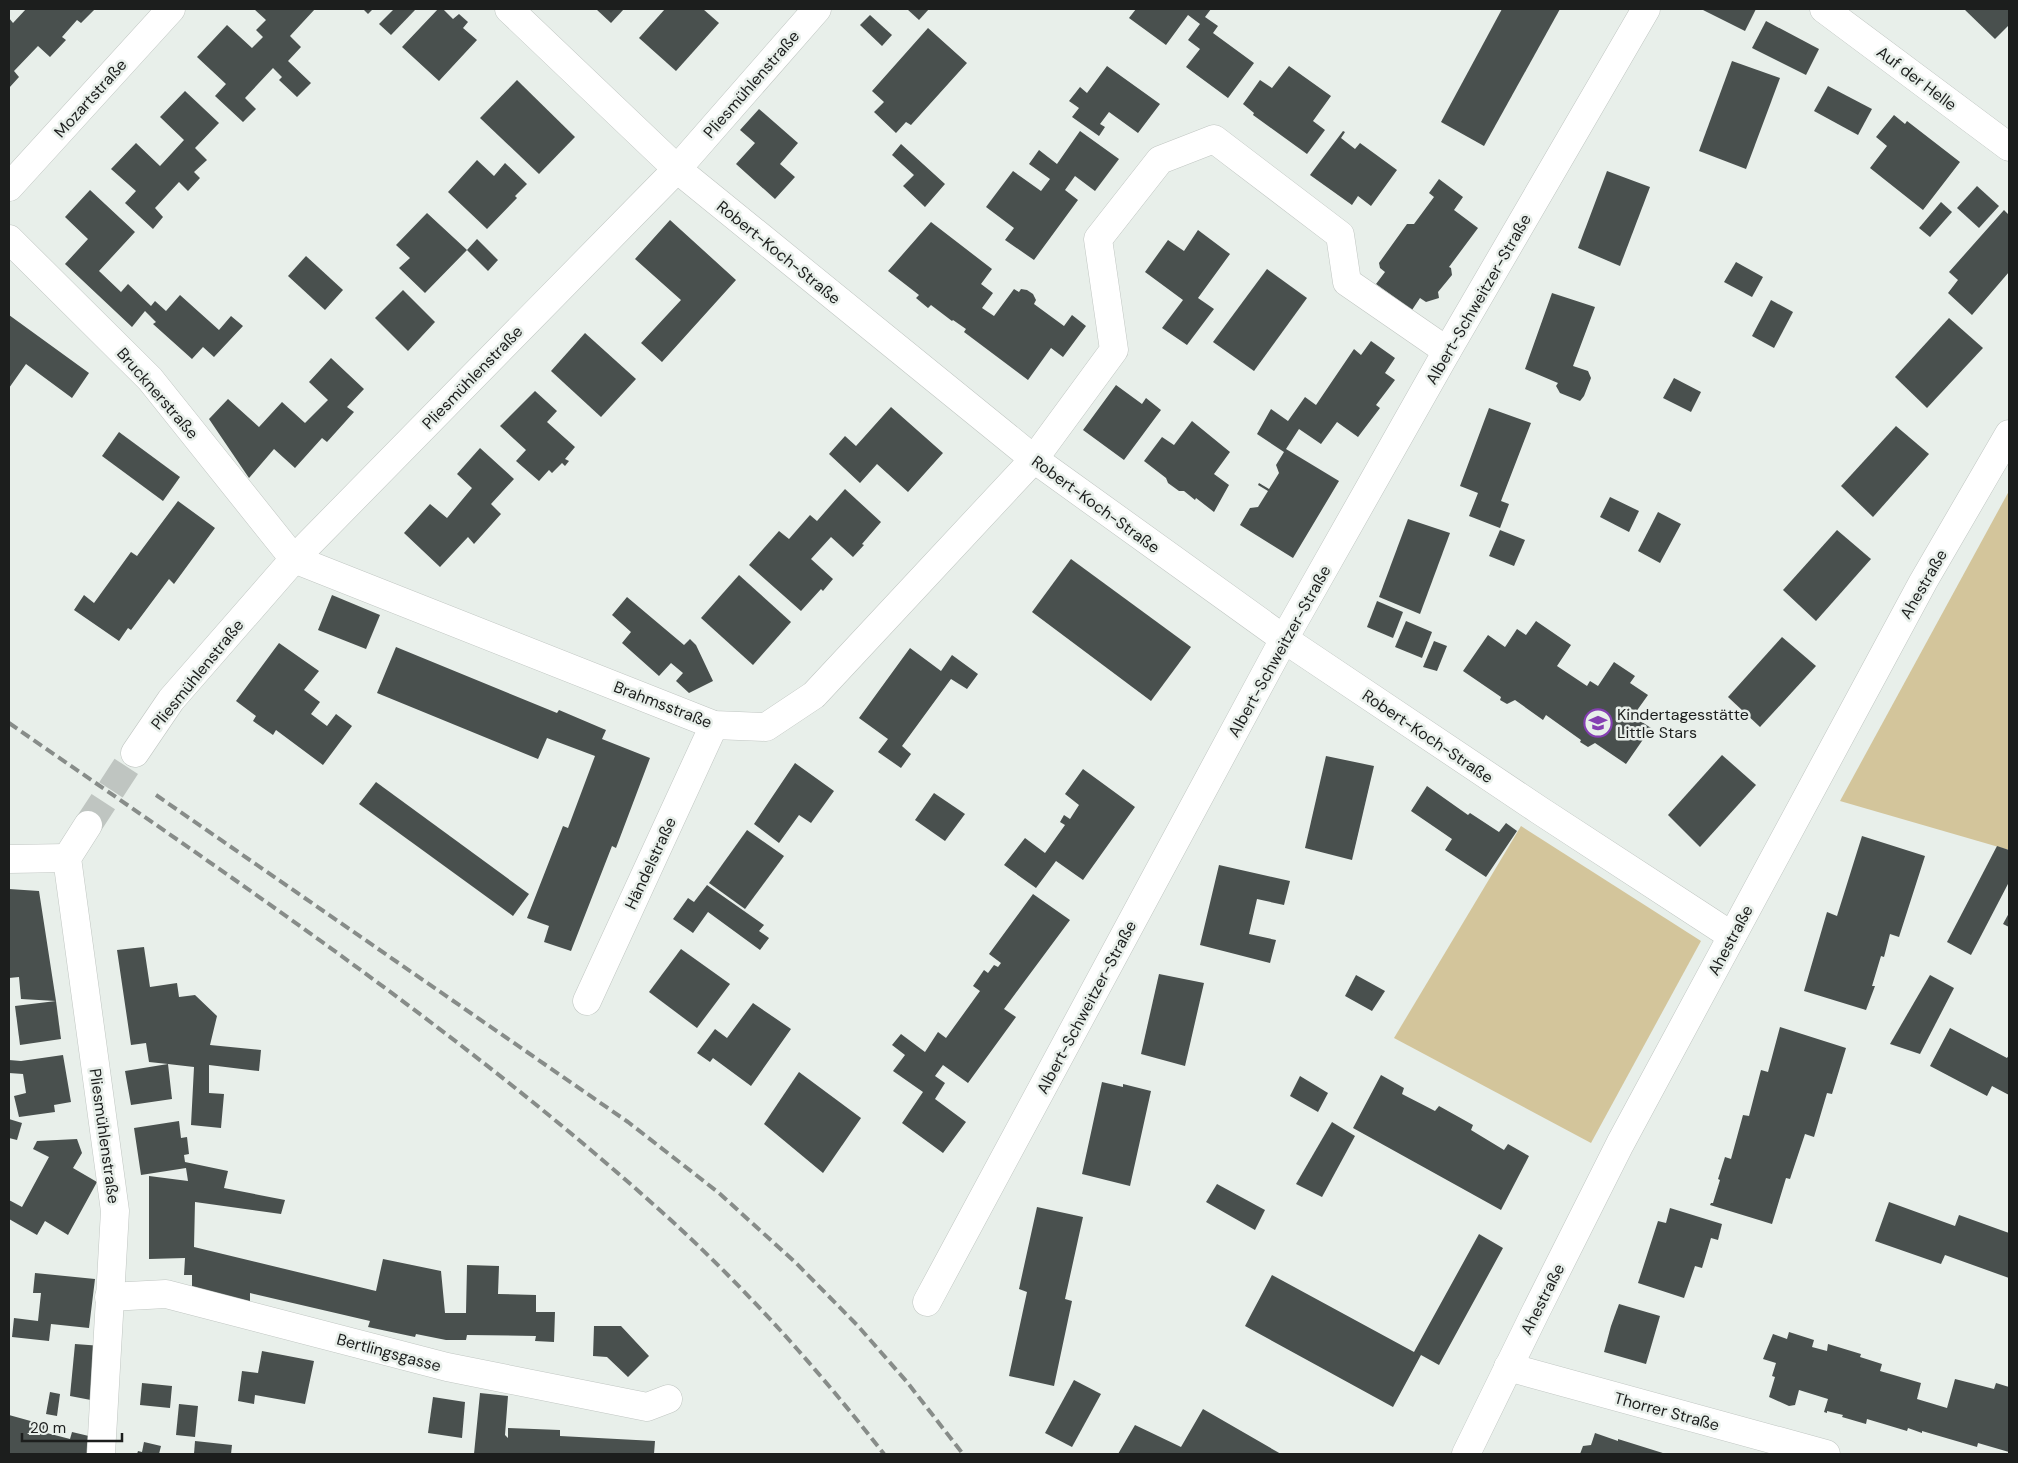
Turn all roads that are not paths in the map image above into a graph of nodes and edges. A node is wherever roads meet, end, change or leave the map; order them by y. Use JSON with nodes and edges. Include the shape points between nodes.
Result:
{"nodes":[{"id":1,"x":171,"y":9,"type":"edge"},
{"id":2,"x":509,"y":9,"type":"edge"},
{"id":3,"x":817,"y":9,"type":"edge"},
{"id":4,"x":1646,"y":9,"type":"edge"},
{"id":5,"x":1824,"y":9,"type":"edge"},
{"id":6,"x":2009,"y":147,"type":"edge"},
{"id":7,"x":677,"y":169,"type":"junction"},
{"id":8,"x":9,"y":188,"type":"edge"},
{"id":9,"x":9,"y":239,"type":"edge"},
{"id":10,"x":1447,"y":351,"type":"junction"},
{"id":11,"x":2009,"y":434,"type":"edge"},
{"id":12,"x":1034,"y":459,"type":"junction"},
{"id":13,"x":294,"y":559,"type":"junction"},
{"id":14,"x":1284,"y":639,"type":"junction"},
{"id":15,"x":714,"y":724,"type":"junction"},
{"id":16,"x":135,"y":752,"type":"tunnel mouth"},
{"id":17,"x":88,"y":825,"type":"tunnel mouth"},
{"id":18,"x":66,"y":858,"type":"junction"},
{"id":19,"x":9,"y":859,"type":"edge"},
{"id":20,"x":1732,"y":936,"type":"junction"},
{"id":21,"x":587,"y":1001,"type":"dead end"},
{"id":22,"x":109,"y":1297,"type":"junction"},
{"id":23,"x":927,"y":1302,"type":"dead end"},
{"id":24,"x":1508,"y":1367,"type":"junction"},
{"id":25,"x":668,"y":1399,"type":"dead end"},
{"id":26,"x":101,"y":1454,"type":"edge"},
{"id":27,"x":1466,"y":1454,"type":"edge"},
{"id":28,"x":1826,"y":1454,"type":"edge"}],
"edges":[{"from":1,"to":8,"type":"street","name":"Mozartstraße"},
{"from":2,"to":7,"type":"street","name":"Robert-Koch-Straße"},
{"from":3,"to":7,"type":"street","name":"Pliesmühlenstraße"},
{"from":4,"to":10,"type":"street","name":"Albert-Schweitzer-Straße"},
{"from":5,"to":6,"type":"street","name":"Auf der Helle"},
{"from":7,"to":12,"type":"street","name":"Robert-Koch-Straße"},
{"from":7,"to":13,"type":"street","name":"Pliesmühlenstraße"},
{"from":9,"to":13,"type":"street","name":"Brucknerstraße","via":[[150,379]]},
{"from":10,"to":12,"type":"street","name":"Brahmsstraße","via":[[1347,282],[1340,235],[1214,139],[1160,160],[1098,239],[1114,350]]},
{"from":10,"to":14,"type":"street","name":"Albert-Schweitzer-Straße"},
{"from":11,"to":20,"type":"street","name":"Ahestraße","via":[[1923,582]]},
{"from":12,"to":14,"type":"street","name":"Robert-Koch-Straße"},
{"from":12,"to":15,"type":"street","name":"Brahmsstraße","via":[[814,695],[766,727]]},
{"from":13,"to":15,"type":"street","name":"Brahmsstraße"},
{"from":13,"to":16,"type":"street","name":"Pliesmühlenstraße","via":[[172,700]]},
{"from":14,"to":20,"type":"street","name":"Robert-Koch-Straße"},
{"from":14,"to":23,"type":"street","name":"Albert-Schweitzer-Straße"},
{"from":15,"to":21,"type":"street","name":"Händelstraße"},
{"from":17,"to":18,"type":"street"},
{"from":18,"to":19,"type":"street"},
{"from":18,"to":22,"type":"street","name":"Pliesmühlenstraße","via":[[115,1211]]},
{"from":20,"to":24,"type":"street","name":"Ahestraße","via":[[1620,1144]]},
{"from":22,"to":25,"type":"street","name":"Bertlingsgasse","via":[[166,1294],[457,1369],[647,1408]]},
{"from":22,"to":26,"type":"street","name":"Pliesmühlenstraße"},
{"from":24,"to":27,"type":"street","name":"Ahestraße"},
{"from":24,"to":28,"type":"street","name":"Thorrer Straße"}]}
